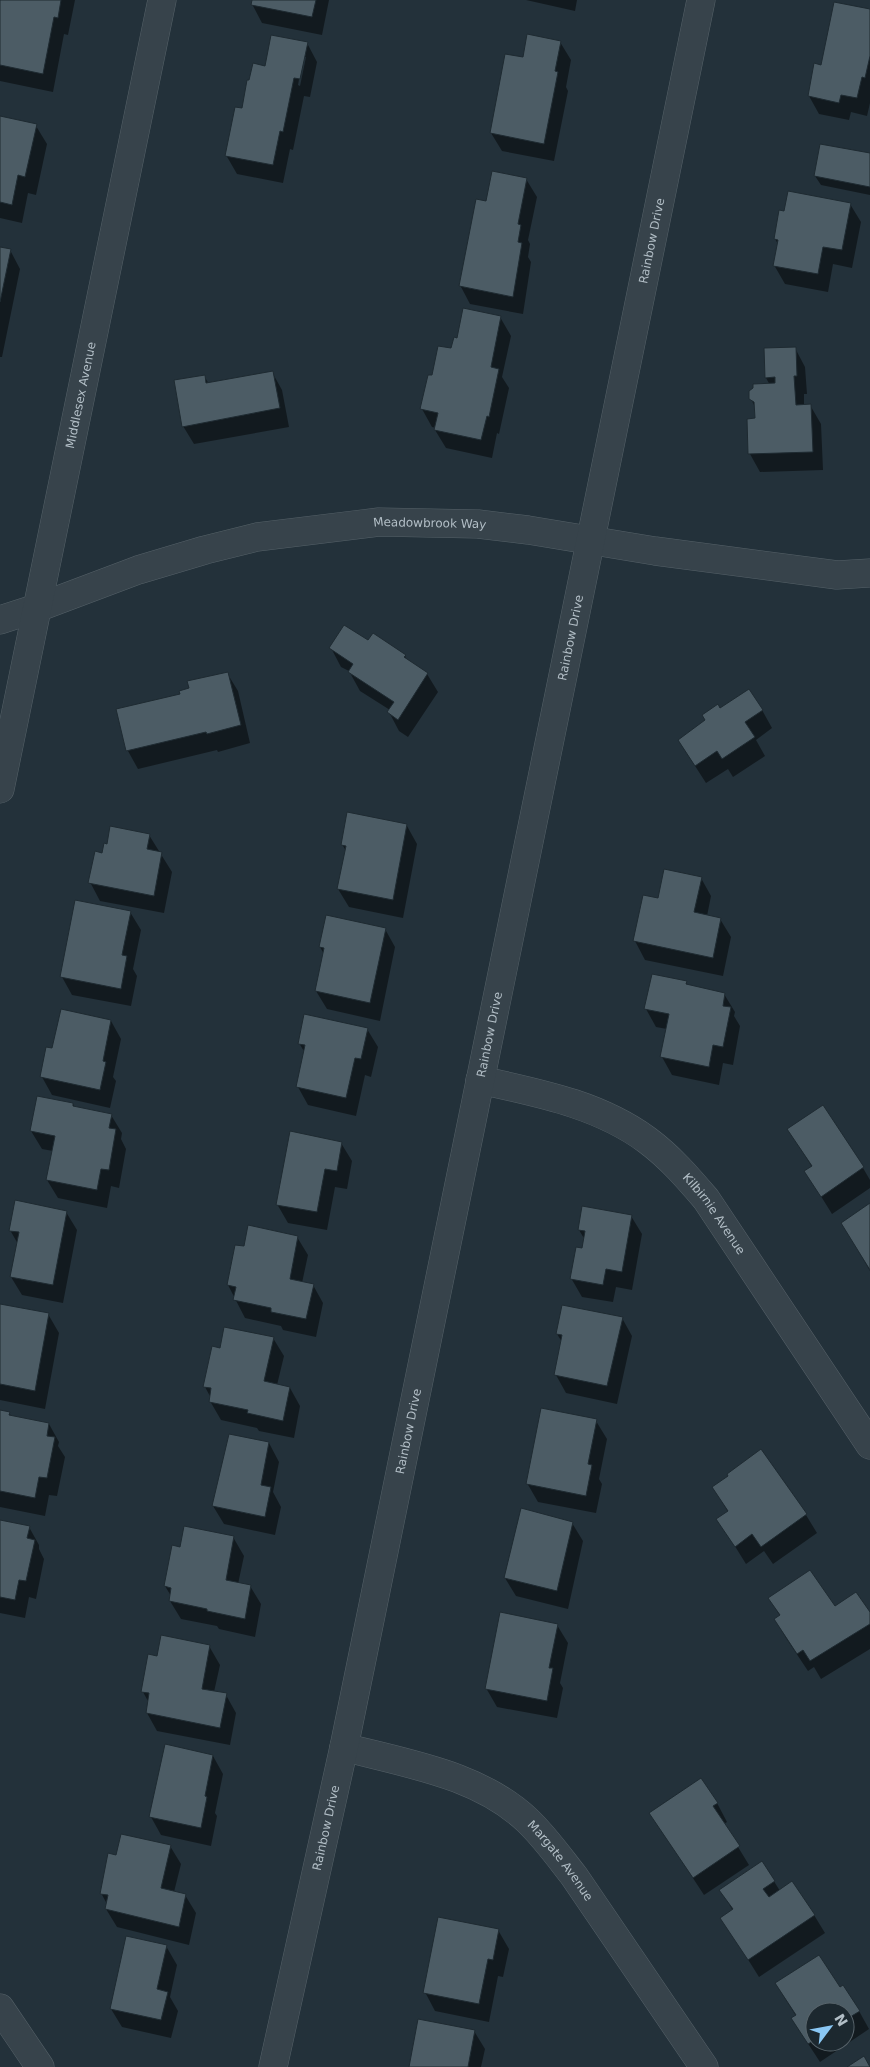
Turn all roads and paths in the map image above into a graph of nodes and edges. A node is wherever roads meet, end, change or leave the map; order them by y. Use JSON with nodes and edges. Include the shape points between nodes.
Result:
{"nodes":[{"id":1,"x":162,"y":0,"type":"edge"},
{"id":2,"x":702,"y":0,"type":"edge"},
{"id":3,"x":590,"y":540,"type":"junction"},
{"id":4,"x":870,"y":573,"type":"edge"},
{"id":5,"x":37,"y":608,"type":"junction"},
{"id":6,"x":0,"y":620,"type":"edge"},
{"id":7,"x":0,"y":789,"type":"edge"},
{"id":8,"x":480,"y":1080,"type":"junction"},
{"id":9,"x":870,"y":1445,"type":"edge"},
{"id":10,"x":344,"y":1747,"type":"junction"},
{"id":11,"x":0,"y":2008,"type":"edge"},
{"id":12,"x":40,"y":2067,"type":"edge"},
{"id":13,"x":274,"y":2067,"type":"edge"},
{"id":14,"x":704,"y":2067,"type":"edge"}],
"edges":[{"from":1,"to":5,"type":"street","name":"Middlesex Avenue"},
{"from":2,"to":3,"type":"street","name":"Rainbow Drive"},
{"from":3,"to":4,"type":"street","name":"Meadowbrook Way","via":[[655,552],[837,575]]},
{"from":3,"to":5,"type":"street","name":"Meadowbrook Way","via":[[478,524],[430,522],[379,522],[306,530],[257,537],[205,550],[138,570]]},
{"from":3,"to":8,"type":"street","name":"Rainbow Drive"},
{"from":5,"to":6,"type":"street","name":"Meadowbrook Way"},
{"from":5,"to":7,"type":"street","name":"Middlesex Avenue"},
{"from":8,"to":9,"type":"street","name":"Kilbirnie Avenue","via":[[586,1107],[648,1141],[676,1165],[706,1199]]},
{"from":8,"to":10,"type":"street","name":"Rainbow Drive"},
{"from":10,"to":13,"type":"street","name":"Rainbow Drive"},
{"from":10,"to":14,"type":"street","name":"Margate Avenue","via":[[457,1777],[496,1797],[527,1819],[574,1876]]},
{"from":11,"to":12,"type":"street"}]}
